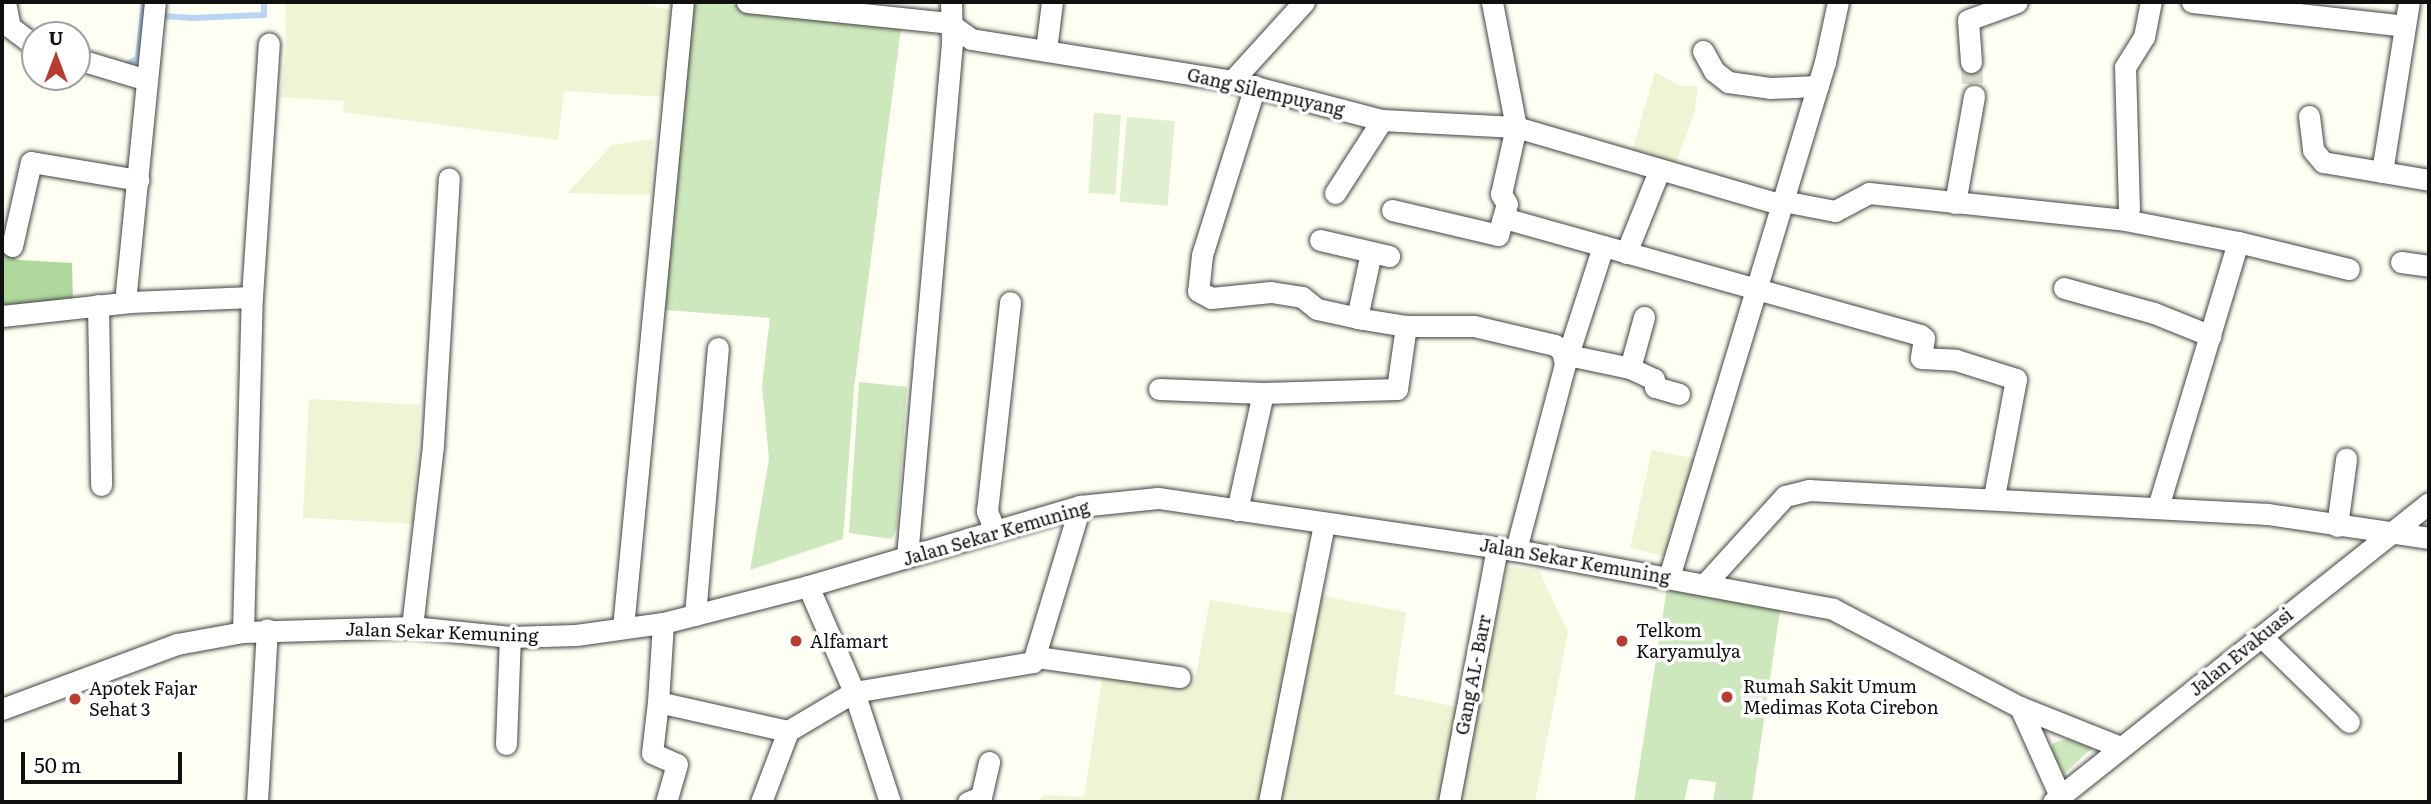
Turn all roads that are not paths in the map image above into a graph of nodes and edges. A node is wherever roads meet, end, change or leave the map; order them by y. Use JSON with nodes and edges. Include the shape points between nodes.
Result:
{"nodes":[{"id":1,"x":5,"y":2,"type":"edge"},
{"id":2,"x":155,"y":2,"type":"edge"},
{"id":3,"x":683,"y":2,"type":"edge"},
{"id":4,"x":747,"y":2,"type":"edge"},
{"id":5,"x":951,"y":2,"type":"edge"},
{"id":6,"x":1052,"y":2,"type":"edge"},
{"id":7,"x":1304,"y":2,"type":"edge"},
{"id":8,"x":1492,"y":2,"type":"edge"},
{"id":9,"x":1839,"y":2,"type":"edge"},
{"id":10,"x":2017,"y":2,"type":"edge"},
{"id":11,"x":2151,"y":2,"type":"edge"},
{"id":12,"x":2192,"y":2,"type":"edge"},
{"id":13,"x":2409,"y":2,"type":"edge"},
{"id":14,"x":949,"y":23,"type":"junction"},
{"id":15,"x":2405,"y":26,"type":"junction"},
{"id":16,"x":21,"y":35,"type":"edge"},
{"id":17,"x":269,"y":44,"type":"dead end"},
{"id":18,"x":1046,"y":50,"type":"junction"},
{"id":19,"x":1703,"y":51,"type":"dead end"},
{"id":20,"x":1971,"y":62,"type":"tunnel mouth"},
{"id":21,"x":91,"y":63,"type":"edge"},
{"id":22,"x":147,"y":80,"type":"junction"},
{"id":23,"x":1232,"y":81,"type":"junction"},
{"id":24,"x":1255,"y":86,"type":"junction"},
{"id":25,"x":1818,"y":86,"type":"junction"},
{"id":26,"x":1975,"y":96,"type":"tunnel mouth"},
{"id":27,"x":2309,"y":116,"type":"dead end"},
{"id":28,"x":1382,"y":120,"type":"junction"},
{"id":29,"x":1516,"y":127,"type":"junction"},
{"id":30,"x":1659,"y":171,"type":"junction"},
{"id":31,"x":2382,"y":172,"type":"junction"},
{"id":32,"x":449,"y":178,"type":"dead end"},
{"id":33,"x":138,"y":180,"type":"junction"},
{"id":34,"x":2429,"y":180,"type":"edge"},
{"id":35,"x":1335,"y":193,"type":"dead end"},
{"id":36,"x":1783,"y":203,"type":"junction"},
{"id":37,"x":1955,"y":203,"type":"junction"},
{"id":38,"x":2129,"y":209,"type":"dead end"},
{"id":39,"x":1392,"y":210,"type":"dead end"},
{"id":40,"x":1504,"y":218,"type":"junction"},
{"id":41,"x":1321,"y":240,"type":"dead end"},
{"id":42,"x":2238,"y":242,"type":"junction"},
{"id":43,"x":12,"y":246,"type":"dead end"},
{"id":44,"x":1603,"y":246,"type":"junction"},
{"id":45,"x":1626,"y":253,"type":"junction"},
{"id":46,"x":2402,"y":262,"type":"dead end"},
{"id":47,"x":2429,"y":266,"type":"edge"},
{"id":48,"x":2349,"y":269,"type":"dead end"},
{"id":49,"x":2064,"y":288,"type":"dead end"},
{"id":50,"x":1756,"y":291,"type":"junction"},
{"id":51,"x":126,"y":292,"type":"dead end"},
{"id":52,"x":252,"y":297,"type":"junction"},
{"id":53,"x":1010,"y":302,"type":"dead end"},
{"id":54,"x":98,"y":305,"type":"junction"},
{"id":55,"x":2,"y":317,"type":"edge"},
{"id":56,"x":1644,"y":317,"type":"dead end"},
{"id":57,"x":1357,"y":318,"type":"junction"},
{"id":58,"x":1406,"y":326,"type":"junction"},
{"id":59,"x":2211,"y":336,"type":"junction"},
{"id":60,"x":718,"y":348,"type":"dead end"},
{"id":61,"x":1567,"y":359,"type":"junction"},
{"id":62,"x":1630,"y":368,"type":"junction"},
{"id":63,"x":1158,"y":388,"type":"dead end"},
{"id":64,"x":1263,"y":393,"type":"junction"},
{"id":65,"x":1679,"y":394,"type":"dead end"},
{"id":66,"x":2346,"y":459,"type":"dead end"},
{"id":67,"x":101,"y":485,"type":"dead end"},
{"id":68,"x":1994,"y":496,"type":"junction"},
{"id":69,"x":2429,"y":502,"type":"edge"},
{"id":70,"x":1080,"y":506,"type":"junction"},
{"id":71,"x":2158,"y":507,"type":"junction"},
{"id":72,"x":1237,"y":510,"type":"junction"},
{"id":73,"x":1324,"y":523,"type":"junction"},
{"id":74,"x":2337,"y":526,"type":"junction"},
{"id":75,"x":995,"y":531,"type":"junction"},
{"id":76,"x":2386,"y":533,"type":"junction"},
{"id":77,"x":2429,"y":538,"type":"edge"},
{"id":78,"x":1507,"y":549,"type":"junction"},
{"id":79,"x":907,"y":557,"type":"junction"},
{"id":80,"x":1669,"y":577,"type":"junction"},
{"id":81,"x":1704,"y":585,"type":"junction"},
{"id":82,"x":808,"y":586,"type":"junction"},
{"id":83,"x":695,"y":615,"type":"junction"},
{"id":84,"x":663,"y":623,"type":"junction"},
{"id":85,"x":412,"y":627,"type":"junction"},
{"id":86,"x":623,"y":628,"type":"junction"},
{"id":87,"x":267,"y":629,"type":"junction"},
{"id":88,"x":243,"y":632,"type":"junction"},
{"id":89,"x":510,"y":637,"type":"junction"},
{"id":90,"x":2263,"y":638,"type":"junction"},
{"id":91,"x":1037,"y":657,"type":"junction"},
{"id":92,"x":1180,"y":677,"type":"dead end"},
{"id":93,"x":854,"y":692,"type":"junction"},
{"id":94,"x":658,"y":702,"type":"junction"},
{"id":95,"x":2020,"y":707,"type":"junction"},
{"id":96,"x":2,"y":709,"type":"edge"},
{"id":97,"x":2349,"y":722,"type":"dead end"},
{"id":98,"x":788,"y":731,"type":"junction"},
{"id":99,"x":506,"y":744,"type":"dead end"},
{"id":100,"x":2120,"y":747,"type":"junction"},
{"id":101,"x":989,"y":762,"type":"dead end"},
{"id":102,"x":2056,"y":799,"type":"edge"},
{"id":103,"x":257,"y":802,"type":"edge"},
{"id":104,"x":666,"y":802,"type":"edge"},
{"id":105,"x":761,"y":802,"type":"edge"},
{"id":106,"x":890,"y":802,"type":"edge"},
{"id":107,"x":968,"y":802,"type":"edge"},
{"id":108,"x":1269,"y":802,"type":"edge"},
{"id":109,"x":1449,"y":802,"type":"edge"}],
"edges":[{"from":1,"to":16,"type":"street","via":[[10,26]]},
{"from":2,"to":22,"type":"street"},
{"from":3,"to":86,"type":"street"},
{"from":4,"to":14,"type":"street","name":"Gang Silempuyang"},
{"from":5,"to":14,"type":"street"},
{"from":6,"to":18,"type":"street"},
{"from":7,"to":23,"type":"street"},
{"from":8,"to":29,"type":"street"},
{"from":9,"to":25,"type":"street"},
{"from":10,"to":20,"type":"street","via":[[1968,20]]},
{"from":11,"to":38,"type":"street","via":[[2144,37],[2125,67]]},
{"from":12,"to":15,"type":"street"},
{"from":13,"to":15,"type":"street"},
{"from":14,"to":18,"type":"street","name":"Gang Silempuyang","via":[[971,39]]},
{"from":14,"to":79,"type":"street","via":[[952,43]]},
{"from":15,"to":31,"type":"street"},
{"from":17,"to":52,"type":"street"},
{"from":18,"to":23,"type":"street","name":"Gang Silempuyang"},
{"from":19,"to":25,"type":"street","via":[[1714,71],[1728,82],[1770,88]]},
{"from":21,"to":22,"type":"street"},
{"from":22,"to":33,"type":"street"},
{"from":23,"to":24,"type":"street","name":"Gang Silempuyang"},
{"from":24,"to":28,"type":"street","name":"Gang Silempuyang"},
{"from":24,"to":57,"type":"street","via":[[1202,255],[1198,291],[1211,298],[1271,292],[1302,297],[1317,309]]},
{"from":25,"to":36,"type":"street"},
{"from":26,"to":37,"type":"street"},
{"from":27,"to":31,"type":"street","via":[[2316,158],[2343,169]]},
{"from":28,"to":29,"type":"street","name":"Gang Silempuyang"},
{"from":28,"to":35,"type":"street"},
{"from":29,"to":30,"type":"street","name":"Gang Silempuyang"},
{"from":29,"to":40,"type":"street","via":[[1500,194],[1507,204]]},
{"from":30,"to":36,"type":"street","name":"Gang Silempuyang"},
{"from":30,"to":45,"type":"street"},
{"from":31,"to":34,"type":"street"},
{"from":32,"to":85,"type":"street","via":[[433,445]]},
{"from":33,"to":43,"type":"street","via":[[31,162]]},
{"from":33,"to":51,"type":"street"},
{"from":36,"to":37,"type":"street","name":"Gang Silempuyang","via":[[1835,211],[1869,193]]},
{"from":36,"to":50,"type":"street"},
{"from":37,"to":42,"type":"street","name":"Gang Silempuyang","via":[[2125,220]]},
{"from":39,"to":40,"type":"street","via":[[1498,235]]},
{"from":40,"to":44,"type":"street","via":[[1543,225]]},
{"from":41,"to":57,"type":"street","via":[[1380,254]]},
{"from":42,"to":48,"type":"street","name":"Gang Silempuyang"},
{"from":42,"to":59,"type":"street"},
{"from":44,"to":45,"type":"street"},
{"from":44,"to":61,"type":"street","name":"Gang AL- Barr"},
{"from":45,"to":50,"type":"street"},
{"from":46,"to":47,"type":"street"},
{"from":49,"to":59,"type":"street","via":[[2154,313]]},
{"from":50,"to":68,"type":"street","via":[[1822,304],[1920,335],[1924,338],[1922,358],[1956,360],[2017,379]]},
{"from":50,"to":80,"type":"street"},
{"from":52,"to":54,"type":"street"},
{"from":52,"to":88,"type":"street"},
{"from":53,"to":75,"type":"street","via":[[987,511]]},
{"from":54,"to":55,"type":"street"},
{"from":54,"to":67,"type":"street"},
{"from":56,"to":62,"type":"street"},
{"from":57,"to":58,"type":"street"},
{"from":58,"to":61,"type":"street","via":[[1504,331],[1555,345]]},
{"from":58,"to":64,"type":"street","via":[[1397,389]]},
{"from":59,"to":71,"type":"street"},
{"from":60,"to":83,"type":"street"},
{"from":61,"to":62,"type":"street"},
{"from":61,"to":78,"type":"street","name":"Gang AL- Barr"},
{"from":62,"to":65,"type":"street","via":[[1654,379],[1655,387]]},
{"from":63,"to":64,"type":"street"},
{"from":64,"to":72,"type":"street"},
{"from":66,"to":74,"type":"street"},
{"from":68,"to":71,"type":"street"},
{"from":68,"to":81,"type":"street","via":[[1796,492],[1785,496]]},
{"from":69,"to":76,"type":"street","name":"Jalan Evakuasi"},
{"from":70,"to":72,"type":"street","name":"Jalan Sekar Kemuning","via":[[1157,499]]},
{"from":70,"to":75,"type":"street","name":"Jalan Sekar Kemuning"},
{"from":70,"to":91,"type":"street"},
{"from":71,"to":74,"type":"street","via":[[2267,514]]},
{"from":72,"to":73,"type":"street","name":"Jalan Sekar Kemuning"},
{"from":73,"to":78,"type":"street","name":"Jalan Sekar Kemuning"},
{"from":73,"to":108,"type":"street"},
{"from":74,"to":76,"type":"street"},
{"from":75,"to":79,"type":"street","name":"Jalan Sekar Kemuning"},
{"from":76,"to":77,"type":"street"},
{"from":76,"to":90,"type":"street","name":"Jalan Evakuasi"},
{"from":78,"to":80,"type":"street","name":"Jalan Sekar Kemuning"},
{"from":78,"to":109,"type":"street","name":"Gang AL- Barr"},
{"from":79,"to":82,"type":"street","name":"Jalan Sekar Kemuning"},
{"from":80,"to":81,"type":"street","name":"Jalan Sekar Kemuning"},
{"from":81,"to":95,"type":"street","name":"Jalan Sekar Kemuning","via":[[1833,609]]},
{"from":82,"to":83,"type":"street","name":"Jalan Sekar Kemuning"},
{"from":82,"to":93,"type":"street"},
{"from":83,"to":84,"type":"street","name":"Jalan Sekar Kemuning"},
{"from":84,"to":86,"type":"street","name":"Jalan Sekar Kemuning"},
{"from":84,"to":94,"type":"street"},
{"from":85,"to":87,"type":"street","name":"Jalan Sekar Kemuning"},
{"from":85,"to":89,"type":"street","name":"Jalan Sekar Kemuning"},
{"from":86,"to":89,"type":"street","name":"Jalan Sekar Kemuning"},
{"from":87,"to":88,"type":"street","name":"Jalan Sekar Kemuning"},
{"from":87,"to":103,"type":"street"},
{"from":88,"to":96,"type":"street","name":"Jalan Sekar Kemuning","via":[[177,644]]},
{"from":89,"to":99,"type":"street"},
{"from":90,"to":97,"type":"street"},
{"from":90,"to":100,"type":"street","name":"Jalan Evakuasi"},
{"from":91,"to":92,"type":"street"},
{"from":91,"to":93,"type":"street","via":[[1027,665]]},
{"from":93,"to":98,"type":"street"},
{"from":93,"to":106,"type":"street"},
{"from":94,"to":98,"type":"street"},
{"from":94,"to":104,"type":"street","via":[[652,753],[677,764]]},
{"from":95,"to":100,"type":"street","name":"Jalan Sekar Kemuning"},
{"from":95,"to":102,"type":"street"},
{"from":98,"to":105,"type":"street"},
{"from":100,"to":102,"type":"street","name":"Jalan Evakuasi"},
{"from":101,"to":107,"type":"street","via":[[981,797]]}]}
